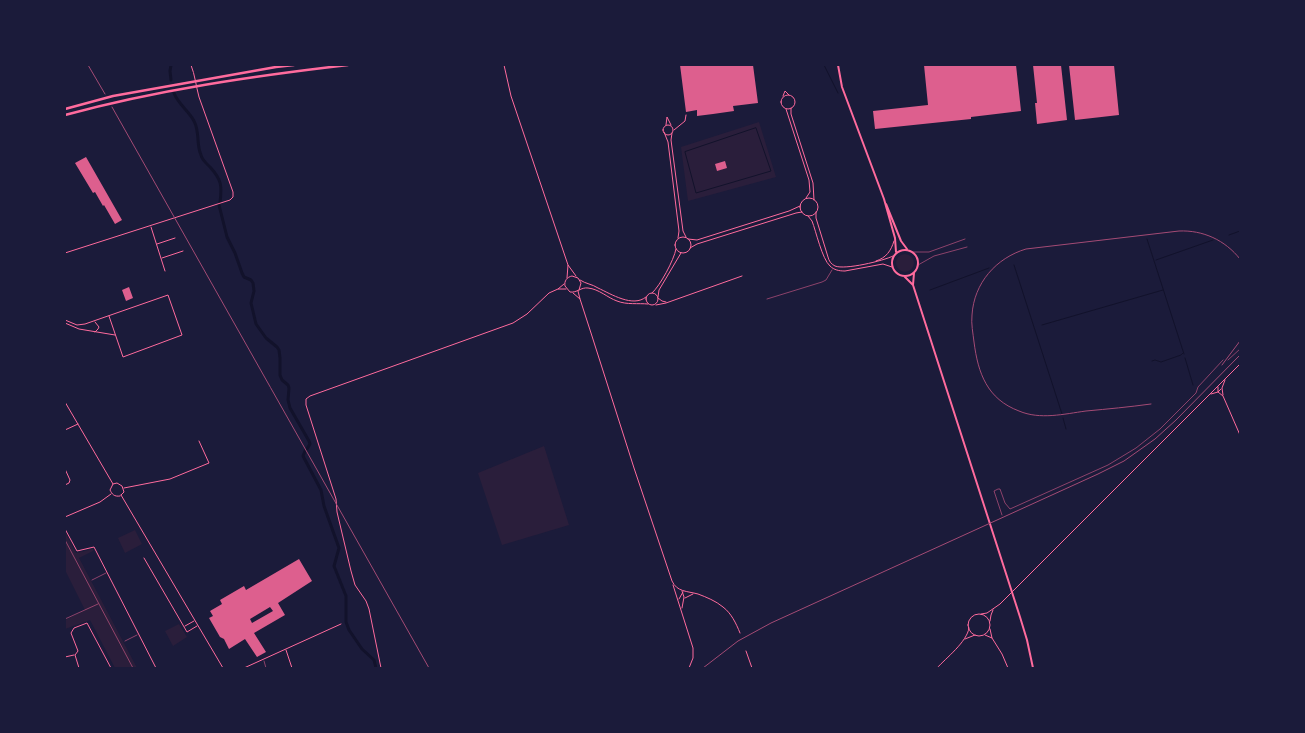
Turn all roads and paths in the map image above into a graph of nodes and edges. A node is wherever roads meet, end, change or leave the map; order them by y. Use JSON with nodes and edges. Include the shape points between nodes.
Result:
{"nodes":[{"id":1,"x":191,"y":65,"type":"edge"},
{"id":2,"x":294,"y":65,"type":"edge"},
{"id":3,"x":348,"y":65,"type":"edge"},
{"id":4,"x":504,"y":65,"type":"edge"},
{"id":5,"x":838,"y":65,"type":"edge"},
{"id":6,"x":789,"y":95,"type":"junction"},
{"id":7,"x":783,"y":97,"type":"junction"},
{"id":8,"x":791,"y":108,"type":"junction"},
{"id":9,"x":65,"y":109,"type":"edge"},
{"id":10,"x":786,"y":109,"type":"junction"},
{"id":11,"x":65,"y":115,"type":"edge"},
{"id":12,"x":686,"y":115,"type":"dead end"},
{"id":13,"x":666,"y":125,"type":"junction"},
{"id":14,"x":671,"y":126,"type":"junction"},
{"id":15,"x":678,"y":126,"type":"junction"},
{"id":16,"x":673,"y":131,"type":"junction"},
{"id":17,"x":664,"y":132,"type":"junction"},
{"id":18,"x":672,"y":133,"type":"junction"},
{"id":19,"x":806,"y":198,"type":"junction"},
{"id":20,"x":884,"y":199,"type":"junction"},
{"id":21,"x":814,"y":200,"type":"junction"},
{"id":22,"x":800,"y":206,"type":"junction"},
{"id":23,"x":802,"y":212,"type":"junction"},
{"id":24,"x":816,"y":212,"type":"junction"},
{"id":25,"x":808,"y":216,"type":"junction"},
{"id":26,"x":150,"y":226,"type":"junction"},
{"id":27,"x":175,"y":238,"type":"dead end"},
{"id":28,"x":678,"y":238,"type":"junction"},
{"id":29,"x":687,"y":238,"type":"junction"},
{"id":30,"x":895,"y":238,"type":"junction"},
{"id":31,"x":965,"y":239,"type":"dead end"},
{"id":32,"x":156,"y":244,"type":"junction"},
{"id":33,"x":967,"y":247,"type":"dead end"},
{"id":34,"x":690,"y":248,"type":"junction"},
{"id":35,"x":676,"y":249,"type":"junction"},
{"id":36,"x":908,"y":250,"type":"junction"},
{"id":37,"x":183,"y":251,"type":"dead end"},
{"id":38,"x":896,"y":252,"type":"junction"},
{"id":39,"x":913,"y":252,"type":"junction"},
{"id":40,"x":65,"y":253,"type":"edge"},
{"id":41,"x":681,"y":253,"type":"junction"},
{"id":42,"x":893,"y":256,"type":"junction"},
{"id":43,"x":161,"y":258,"type":"junction"},
{"id":44,"x":872,"y":263,"type":"junction"},
{"id":45,"x":918,"y":265,"type":"junction"},
{"id":46,"x":568,"y":266,"type":"junction"},
{"id":47,"x":892,"y":267,"type":"junction"},
{"id":48,"x":832,"y":268,"type":"junction"},
{"id":49,"x":165,"y":271,"type":"dead end"},
{"id":50,"x":914,"y":273,"type":"junction"},
{"id":51,"x":742,"y":276,"type":"dead end"},
{"id":52,"x":904,"y":276,"type":"junction"},
{"id":53,"x":576,"y":277,"type":"junction"},
{"id":54,"x":567,"y":279,"type":"junction"},
{"id":55,"x":579,"y":279,"type":"junction"},
{"id":56,"x":565,"y":284,"type":"junction"},
{"id":57,"x":913,"y":285,"type":"junction"},
{"id":58,"x":558,"y":289,"type":"junction"},
{"id":59,"x":566,"y":289,"type":"junction"},
{"id":60,"x":578,"y":290,"type":"junction"},
{"id":61,"x":572,"y":292,"type":"junction"},
{"id":62,"x":652,"y":293,"type":"junction"},
{"id":63,"x":646,"y":297,"type":"junction"},
{"id":64,"x":658,"y":298,"type":"junction"},
{"id":65,"x":580,"y":299,"type":"junction"},
{"id":66,"x":767,"y":299,"type":"dead end"},
{"id":67,"x":666,"y":303,"type":"junction"},
{"id":68,"x":648,"y":304,"type":"junction"},
{"id":69,"x":656,"y":305,"type":"junction"},
{"id":70,"x":110,"y":316,"type":"junction"},
{"id":71,"x":65,"y":320,"type":"edge"},
{"id":72,"x":94,"y":322,"type":"junction"},
{"id":73,"x":65,"y":323,"type":"edge"},
{"id":74,"x":94,"y":332,"type":"junction"},
{"id":75,"x":116,"y":336,"type":"junction"},
{"id":76,"x":1240,"y":349,"type":"edge"},
{"id":77,"x":1223,"y":360,"type":"dead end"},
{"id":78,"x":1228,"y":360,"type":"dead end"},
{"id":79,"x":1240,"y":364,"type":"edge"},
{"id":80,"x":1227,"y":377,"type":"junction"},
{"id":81,"x":1220,"y":384,"type":"junction"},
{"id":82,"x":1222,"y":388,"type":"junction"},
{"id":83,"x":1218,"y":392,"type":"junction"},
{"id":84,"x":1208,"y":395,"type":"junction"},
{"id":85,"x":1223,"y":396,"type":"junction"},
{"id":86,"x":65,"y":402,"type":"edge"},
{"id":87,"x":78,"y":424,"type":"junction"},
{"id":88,"x":65,"y":430,"type":"edge"},
{"id":89,"x":1240,"y":435,"type":"edge"},
{"id":90,"x":199,"y":441,"type":"dead end"},
{"id":91,"x":65,"y":469,"type":"edge"},
{"id":92,"x":113,"y":484,"type":"junction"},
{"id":93,"x":65,"y":485,"type":"edge"},
{"id":94,"x":124,"y":488,"type":"junction"},
{"id":95,"x":112,"y":494,"type":"junction"},
{"id":96,"x":120,"y":495,"type":"junction"},
{"id":97,"x":1002,"y":515,"type":"dead end"},
{"id":98,"x":65,"y":517,"type":"edge"},
{"id":99,"x":65,"y":529,"type":"edge"},
{"id":100,"x":65,"y":540,"type":"edge"},
{"id":101,"x":144,"y":558,"type":"dead end"},
{"id":102,"x":107,"y":572,"type":"junction"},
{"id":103,"x":92,"y":580,"type":"dead end"},
{"id":104,"x":672,"y":582,"type":"junction"},
{"id":105,"x":684,"y":592,"type":"junction"},
{"id":106,"x":696,"y":594,"type":"junction"},
{"id":107,"x":683,"y":601,"type":"junction"},
{"id":108,"x":679,"y":603,"type":"junction"},
{"id":109,"x":99,"y":604,"type":"junction"},
{"id":110,"x":994,"y":609,"type":"junction"},
{"id":111,"x":682,"y":611,"type":"junction"},
{"id":112,"x":981,"y":614,"type":"junction"},
{"id":113,"x":65,"y":620,"type":"edge"},
{"id":114,"x":195,"y":620,"type":"junction"},
{"id":115,"x":990,"y":621,"type":"junction"},
{"id":116,"x":341,"y":624,"type":"dead end"},
{"id":117,"x":198,"y":626,"type":"junction"},
{"id":118,"x":184,"y":627,"type":"junction"},
{"id":119,"x":969,"y":628,"type":"junction"},
{"id":120,"x":990,"y":629,"type":"junction"},
{"id":121,"x":740,"y":632,"type":"dead end"},
{"id":122,"x":138,"y":634,"type":"junction"},
{"id":123,"x":976,"y":635,"type":"junction"},
{"id":124,"x":984,"y":635,"type":"junction"},
{"id":125,"x":992,"y":638,"type":"junction"},
{"id":126,"x":964,"y":639,"type":"junction"},
{"id":127,"x":125,"y":641,"type":"dead end"},
{"id":128,"x":286,"y":649,"type":"junction"},
{"id":129,"x":746,"y":651,"type":"dead end"},
{"id":130,"x":75,"y":655,"type":"junction"},
{"id":131,"x":65,"y":657,"type":"edge"},
{"id":132,"x":264,"y":660,"type":"junction"},
{"id":133,"x":251,"y":667,"type":"edge"},
{"id":134,"x":79,"y":668,"type":"edge"},
{"id":135,"x":111,"y":668,"type":"edge"},
{"id":136,"x":133,"y":668,"type":"edge"},
{"id":137,"x":156,"y":668,"type":"edge"},
{"id":138,"x":223,"y":668,"type":"edge"},
{"id":139,"x":244,"y":668,"type":"edge"},
{"id":140,"x":266,"y":668,"type":"edge"},
{"id":141,"x":292,"y":668,"type":"edge"},
{"id":142,"x":381,"y":668,"type":"edge"},
{"id":143,"x":690,"y":668,"type":"edge"},
{"id":144,"x":752,"y":668,"type":"edge"},
{"id":145,"x":936,"y":668,"type":"edge"},
{"id":146,"x":1008,"y":668,"type":"edge"},
{"id":147,"x":1033,"y":668,"type":"edge"}],
"edges":[{"from":1,"to":26,"type":"street","via":[[233,196],[217,205]]},
{"from":2,"to":9,"type":"highway","via":[[112,96]]},
{"from":3,"to":11,"type":"highway","via":[[194,87]]},
{"from":4,"to":46,"type":"street"},
{"from":5,"to":20,"type":"main road","via":[[842,87]]},
{"from":6,"to":7,"type":"street"},
{"from":6,"to":7,"type":"street","via":[[785,91]]},
{"from":6,"to":8,"type":"street","via":[[795,102]]},
{"from":7,"to":10,"type":"street","via":[[781,104]]},
{"from":8,"to":10,"type":"street"},
{"from":8,"to":21,"type":"street","via":[[813,183]]},
{"from":10,"to":19,"type":"street","via":[[810,184]]},
{"from":12,"to":15,"type":"street","via":[[685,121]]},
{"from":13,"to":14,"type":"street"},
{"from":13,"to":14,"type":"street","via":[[667,116]]},
{"from":13,"to":17,"type":"street"},
{"from":14,"to":15,"type":"street"},
{"from":14,"to":16,"type":"street"},
{"from":15,"to":16,"type":"street"},
{"from":16,"to":18,"type":"street"},
{"from":17,"to":18,"type":"street"},
{"from":17,"to":28,"type":"street","via":[[668,142]]},
{"from":18,"to":29,"type":"street","via":[[683,233]]},
{"from":19,"to":21,"type":"street"},
{"from":19,"to":22,"type":"street"},
{"from":20,"to":30,"type":"main road"},
{"from":20,"to":36,"type":"main road","via":[[901,241]]},
{"from":21,"to":24,"type":"street","via":[[818,205]]},
{"from":22,"to":23,"type":"street"},
{"from":22,"to":29,"type":"street","via":[[697,240]]},
{"from":23,"to":25,"type":"street"},
{"from":23,"to":34,"type":"street"},
{"from":24,"to":25,"type":"street"},
{"from":24,"to":44,"type":"street","via":[[828,257],[834,265],[845,267]]},
{"from":25,"to":48,"type":"street","via":[[825,259]]},
{"from":26,"to":32,"type":"street"},
{"from":26,"to":40,"type":"street"},
{"from":27,"to":32,"type":"street"},
{"from":28,"to":29,"type":"street"},
{"from":28,"to":35,"type":"street","via":[[674,244]]},
{"from":29,"to":34,"type":"street"},
{"from":30,"to":38,"type":"main road"},
{"from":30,"to":44,"type":"street","via":[[885,257]]},
{"from":31,"to":39,"type":"lane","via":[[929,252]]},
{"from":32,"to":43,"type":"street"},
{"from":33,"to":45,"type":"lane","via":[[934,256]]},
{"from":34,"to":41,"type":"street"},
{"from":35,"to":41,"type":"street"},
{"from":35,"to":62,"type":"street"},
{"from":36,"to":38,"type":"main road"},
{"from":36,"to":39,"type":"main road"},
{"from":37,"to":43,"type":"street"},
{"from":38,"to":42,"type":"main road"},
{"from":39,"to":45,"type":"main road"},
{"from":41,"to":64,"type":"street","via":[[659,290]]},
{"from":42,"to":44,"type":"street"},
{"from":42,"to":47,"type":"main road"},
{"from":43,"to":49,"type":"street"},
{"from":45,"to":50,"type":"main road"},
{"from":46,"to":53,"type":"street"},
{"from":46,"to":54,"type":"street"},
{"from":47,"to":48,"type":"street","via":[[883,264],[845,271]]},
{"from":47,"to":52,"type":"main road","via":[[896,274]]},
{"from":48,"to":66,"type":"lane","via":[[829,277],[822,282]]},
{"from":50,"to":52,"type":"main road"},
{"from":50,"to":57,"type":"main road"},
{"from":51,"to":67,"type":"street"},
{"from":52,"to":57,"type":"main road"},
{"from":53,"to":54,"type":"street"},
{"from":53,"to":55,"type":"street"},
{"from":54,"to":56,"type":"street"},
{"from":55,"to":60,"type":"street","via":[[581,285]]},
{"from":55,"to":63,"type":"street","via":[[620,299],[638,301]]},
{"from":56,"to":58,"type":"street"},
{"from":56,"to":59,"type":"street"},
{"from":57,"to":147,"type":"main road","via":[[1016,604]]},
{"from":58,"to":59,"type":"street"},
{"from":58,"to":142,"type":"street","via":[[549,292],[513,323],[306,399],[336,499],[351,571],[369,609]]},
{"from":59,"to":61,"type":"street"},
{"from":60,"to":61,"type":"street"},
{"from":60,"to":65,"type":"street"},
{"from":60,"to":68,"type":"street","via":[[592,289],[620,302]]},
{"from":61,"to":65,"type":"street"},
{"from":62,"to":63,"type":"street"},
{"from":62,"to":64,"type":"street"},
{"from":63,"to":68,"type":"street"},
{"from":64,"to":67,"type":"street"},
{"from":64,"to":69,"type":"street"},
{"from":65,"to":104,"type":"street"},
{"from":67,"to":69,"type":"street"},
{"from":68,"to":69,"type":"street"},
{"from":70,"to":72,"type":"street"},
{"from":70,"to":75,"type":"street"},
{"from":70,"to":75,"type":"street","via":[[168,295],[182,335],[123,356]]},
{"from":71,"to":72,"type":"street","via":[[77,325]]},
{"from":72,"to":74,"type":"street","via":[[99,326]]},
{"from":73,"to":74,"type":"street"},
{"from":74,"to":75,"type":"street"},
{"from":76,"to":78,"type":"path"},
{"from":77,"to":97,"type":"path","via":[[1160,429],[1108,465],[1010,509],[1000,489],[994,490]]},
{"from":79,"to":80,"type":"street"},
{"from":80,"to":81,"type":"street"},
{"from":80,"to":82,"type":"street"},
{"from":81,"to":83,"type":"street"},
{"from":81,"to":84,"type":"street"},
{"from":82,"to":83,"type":"street"},
{"from":82,"to":85,"type":"street"},
{"from":83,"to":84,"type":"street"},
{"from":83,"to":85,"type":"street"},
{"from":84,"to":110,"type":"street"},
{"from":85,"to":89,"type":"street"},
{"from":86,"to":87,"type":"street"},
{"from":87,"to":88,"type":"street"},
{"from":87,"to":92,"type":"street"},
{"from":90,"to":94,"type":"street","via":[[209,463],[170,479]]},
{"from":91,"to":93,"type":"street","via":[[70,480]]},
{"from":92,"to":94,"type":"street"},
{"from":92,"to":95,"type":"street"},
{"from":94,"to":96,"type":"street"},
{"from":95,"to":96,"type":"street"},
{"from":95,"to":98,"type":"street"},
{"from":96,"to":114,"type":"street"},
{"from":99,"to":102,"type":"street","via":[[77,552],[94,547]]},
{"from":100,"to":109,"type":"path"},
{"from":101,"to":118,"type":"street"},
{"from":102,"to":103,"type":"lane"},
{"from":102,"to":122,"type":"street"},
{"from":104,"to":105,"type":"street"},
{"from":104,"to":108,"type":"street"},
{"from":105,"to":106,"type":"street"},
{"from":105,"to":107,"type":"street"},
{"from":105,"to":108,"type":"street","via":[[679,596]]},
{"from":106,"to":107,"type":"street"},
{"from":106,"to":121,"type":"street","via":[[722,606]]},
{"from":107,"to":111,"type":"street"},
{"from":108,"to":111,"type":"street"},
{"from":109,"to":113,"type":"path"},
{"from":109,"to":136,"type":"path"},
{"from":110,"to":112,"type":"street"},
{"from":110,"to":115,"type":"street"},
{"from":111,"to":143,"type":"street","via":[[693,648]]},
{"from":112,"to":115,"type":"street"},
{"from":112,"to":119,"type":"street","via":[[970,618]]},
{"from":114,"to":117,"type":"street"},
{"from":114,"to":118,"type":"street"},
{"from":115,"to":120,"type":"street"},
{"from":116,"to":128,"type":"street"},
{"from":117,"to":118,"type":"street","via":[[187,632]]},
{"from":117,"to":138,"type":"street"},
{"from":119,"to":123,"type":"street"},
{"from":119,"to":126,"type":"street"},
{"from":120,"to":124,"type":"street"},
{"from":120,"to":125,"type":"street"},
{"from":122,"to":127,"type":"lane"},
{"from":122,"to":137,"type":"street"},
{"from":123,"to":124,"type":"street"},
{"from":123,"to":126,"type":"street"},
{"from":124,"to":125,"type":"street"},
{"from":125,"to":146,"type":"street"},
{"from":126,"to":145,"type":"street"},
{"from":128,"to":132,"type":"street"},
{"from":128,"to":141,"type":"street"},
{"from":129,"to":144,"type":"street"},
{"from":130,"to":131,"type":"street"},
{"from":130,"to":134,"type":"street"},
{"from":130,"to":135,"type":"street","via":[[78,651],[72,633],[74,628],[87,623]]},
{"from":132,"to":133,"type":"street"},
{"from":132,"to":140,"type":"path"},
{"from":133,"to":139,"type":"street"}]}
